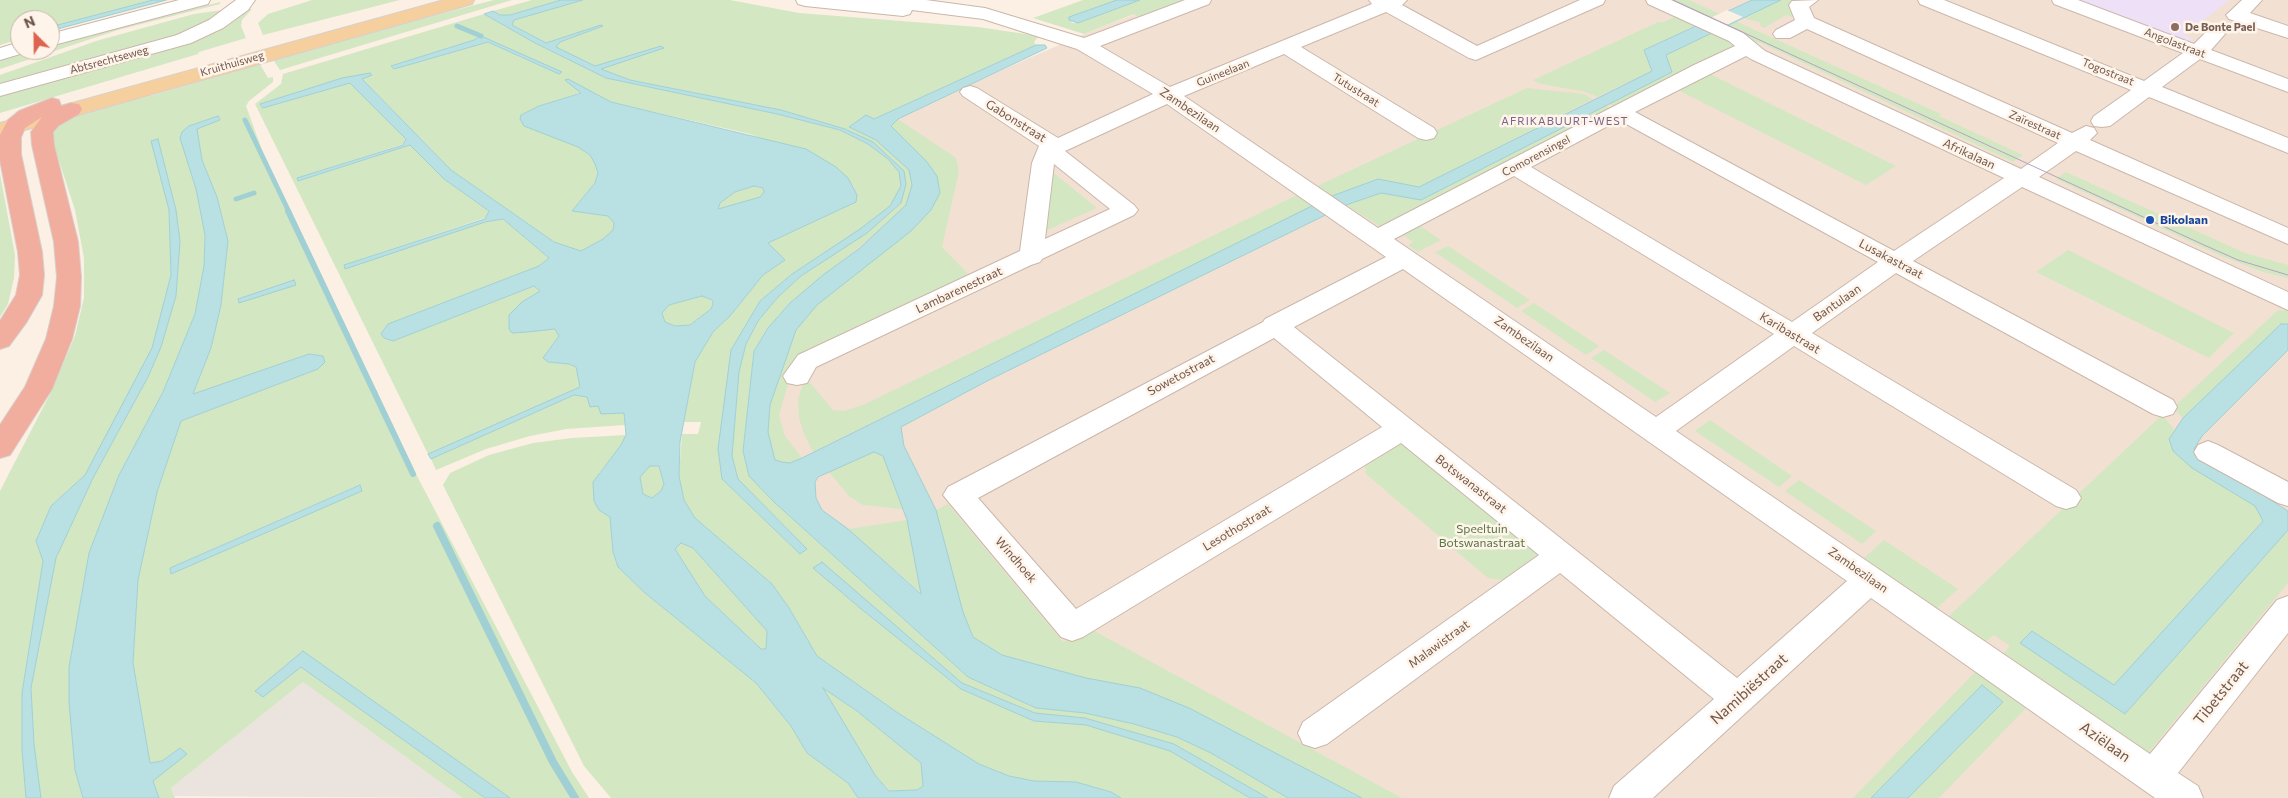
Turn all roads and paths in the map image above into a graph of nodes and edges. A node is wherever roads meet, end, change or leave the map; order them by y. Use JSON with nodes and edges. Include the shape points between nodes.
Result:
{"nodes":[{"id":1,"x":201,"y":0,"type":"edge"},
{"id":2,"x":234,"y":0,"type":"edge"},
{"id":3,"x":246,"y":0,"type":"edge"},
{"id":4,"x":420,"y":0,"type":"edge"},
{"id":5,"x":464,"y":0,"type":"edge"},
{"id":6,"x":805,"y":0,"type":"edge"},
{"id":7,"x":885,"y":0,"type":"edge"},
{"id":8,"x":1202,"y":0,"type":"edge"},
{"id":9,"x":1596,"y":0,"type":"edge"},
{"id":10,"x":1655,"y":0,"type":"edge"},
{"id":11,"x":1809,"y":0,"type":"edge"},
{"id":12,"x":1927,"y":0,"type":"edge"},
{"id":13,"x":2061,"y":0,"type":"edge"},
{"id":14,"x":2253,"y":0,"type":"edge"},
{"id":15,"x":1388,"y":2,"type":"edge"},
{"id":16,"x":949,"y":6,"type":"edge"},
{"id":17,"x":1806,"y":22,"type":"junction"},
{"id":18,"x":216,"y":24,"type":"junction"},
{"id":19,"x":2288,"y":32,"type":"edge"},
{"id":20,"x":1783,"y":34,"type":"dead end"},
{"id":21,"x":2215,"y":34,"type":"dead end"},
{"id":22,"x":60,"y":37,"type":"edge"},
{"id":23,"x":281,"y":44,"type":"junction"},
{"id":24,"x":1084,"y":45,"type":"junction"},
{"id":25,"x":1286,"y":47,"type":"junction"},
{"id":26,"x":1749,"y":49,"type":"junction"},
{"id":27,"x":2197,"y":52,"type":"junction"},
{"id":28,"x":2288,"y":86,"type":"edge"},
{"id":29,"x":2148,"y":88,"type":"junction"},
{"id":30,"x":0,"y":90,"type":"edge"},
{"id":31,"x":970,"y":92,"type":"dead end"},
{"id":32,"x":1169,"y":95,"type":"junction"},
{"id":33,"x":62,"y":107,"type":"junction"},
{"id":34,"x":1620,"y":112,"type":"junction"},
{"id":35,"x":5,"y":124,"type":"edge"},
{"id":36,"x":2088,"y":131,"type":"junction"},
{"id":37,"x":1426,"y":133,"type":"dead end"},
{"id":38,"x":2288,"y":146,"type":"edge"},
{"id":39,"x":1050,"y":150,"type":"junction"},
{"id":40,"x":1515,"y":167,"type":"junction"},
{"id":41,"x":2019,"y":178,"type":"junction"},
{"id":42,"x":1126,"y":210,"type":"joint"},
{"id":43,"x":2288,"y":237,"type":"edge"},
{"id":44,"x":1377,"y":238,"type":"junction"},
{"id":45,"x":1031,"y":257,"type":"junction"},
{"id":46,"x":1406,"y":257,"type":"junction"},
{"id":47,"x":1896,"y":261,"type":"junction"},
{"id":48,"x":2288,"y":302,"type":"edge"},
{"id":49,"x":1274,"y":325,"type":"junction"},
{"id":50,"x":1793,"y":334,"type":"junction"},
{"id":51,"x":0,"y":340,"type":"edge"},
{"id":52,"x":797,"y":376,"type":"dead end"},
{"id":53,"x":2163,"y":407,"type":"dead end"},
{"id":54,"x":1402,"y":429,"type":"junction"},
{"id":55,"x":1656,"y":431,"type":"junction"},
{"id":56,"x":0,"y":448,"type":"edge"},
{"id":57,"x":2208,"y":452,"type":"dead end"},
{"id":58,"x":958,"y":495,"type":"joint"},
{"id":59,"x":2288,"y":495,"type":"edge"},
{"id":60,"x":2066,"y":498,"type":"dead end"},
{"id":61,"x":1562,"y":555,"type":"junction"},
{"id":62,"x":1871,"y":579,"type":"junction"},
{"id":63,"x":2288,"y":609,"type":"edge"},
{"id":64,"x":1072,"y":626,"type":"joint"},
{"id":65,"x":2025,"y":686,"type":"joint"},
{"id":66,"x":1739,"y":699,"type":"junction"},
{"id":67,"x":1316,"y":733,"type":"dead end"},
{"id":68,"x":2154,"y":776,"type":"junction"},
{"id":69,"x":1627,"y":798,"type":"edge"},
{"id":70,"x":2185,"y":798,"type":"edge"}],
"edges":[{"from":1,"to":22,"type":"street"},
{"from":2,"to":18,"type":"street","name":"Abtsrechtseweg"},
{"from":3,"to":18,"type":"street","name":"Abtsrechtseweg"},
{"from":4,"to":23,"type":"main road","name":"Kruithuisweg"},
{"from":5,"to":23,"type":"main road","name":"Kruithuisweg"},
{"from":6,"to":16,"type":"street"},
{"from":7,"to":16,"type":"street"},
{"from":8,"to":24,"type":"street"},
{"from":9,"to":15,"type":"street","via":[[1476,54]]},
{"from":10,"to":26,"type":"street","name":"Afrikalaan","via":[[1736,37]]},
{"from":11,"to":17,"type":"street","via":[[1799,5]]},
{"from":12,"to":29,"type":"street","name":"Togostraat"},
{"from":13,"to":27,"type":"street","name":"Angolastraat"},
{"from":14,"to":19,"type":"street","via":[[2236,15]]},
{"from":15,"to":25,"type":"street","name":"Guineelaan"},
{"from":16,"to":24,"type":"street","name":"Zambezilaan","via":[[1035,28]]},
{"from":17,"to":20,"type":"street"},
{"from":17,"to":36,"type":"street","name":"Zaïrestraat"},
{"from":18,"to":30,"type":"street","name":"Abtsrechtseweg","via":[[184,39]]},
{"from":21,"to":27,"type":"street"},
{"from":23,"to":33,"type":"main road","name":"Kruithuisweg"},
{"from":24,"to":32,"type":"street","name":"Zambezilaan"},
{"from":25,"to":32,"type":"street","name":"Guineelaan"},
{"from":25,"to":37,"type":"street","name":"Tutustraat"},
{"from":26,"to":34,"type":"street","name":"Comorensingel","via":[[1735,52]]},
{"from":26,"to":41,"type":"street","name":"Afrikalaan"},
{"from":27,"to":28,"type":"street","name":"Angolastraat"},
{"from":27,"to":29,"type":"street"},
{"from":29,"to":36,"type":"street"},
{"from":29,"to":38,"type":"street","name":"Togostraat"},
{"from":31,"to":39,"type":"street","name":"Gabonstraat","via":[[1050,143]]},
{"from":32,"to":39,"type":"street","name":"Guineelaan"},
{"from":32,"to":44,"type":"street","name":"Zambezilaan"},
{"from":33,"to":35,"type":"main road","name":"Kruithuisweg"},
{"from":33,"to":56,"type":"highway","via":[[42,132],[66,242],[67,306],[53,355],[38,389]]},
{"from":34,"to":40,"type":"street","name":"Comorensingel"},
{"from":34,"to":47,"type":"street","name":"Lusakastraat"},
{"from":35,"to":51,"type":"highway","via":[[10,137],[10,154],[32,275],[29,295]]},
{"from":36,"to":41,"type":"street","via":[[2037,169]]},
{"from":36,"to":43,"type":"street","name":"Zaïrestraat"},
{"from":39,"to":42,"type":"street","name":"Gabonstraat"},
{"from":39,"to":45,"type":"street","via":[[1043,163]]},
{"from":40,"to":44,"type":"street","name":"Comorensingel"},
{"from":40,"to":50,"type":"street","name":"Karibastraat"},
{"from":41,"to":47,"type":"street","name":"Bantulaan"},
{"from":41,"to":48,"type":"street","name":"Afrikalaan"},
{"from":42,"to":45,"type":"street","name":"Lambarenestraat"},
{"from":44,"to":46,"type":"street","name":"Zambezilaan"},
{"from":45,"to":52,"type":"street","name":"Lambarenestraat","via":[[807,361]]},
{"from":46,"to":49,"type":"street","name":"Sowetostraat"},
{"from":46,"to":55,"type":"street","name":"Zambezilaan"},
{"from":47,"to":50,"type":"street","name":"Bantulaan"},
{"from":47,"to":53,"type":"street","name":"Lusakastraat"},
{"from":49,"to":54,"type":"street","name":"Botswanastraat"},
{"from":49,"to":58,"type":"street","name":"Sowetostraat"},
{"from":50,"to":55,"type":"street","name":"Bantulaan"},
{"from":50,"to":60,"type":"street","name":"Karibastraat"},
{"from":54,"to":61,"type":"street","name":"Botswanastraat"},
{"from":54,"to":64,"type":"street","name":"Lesothostraat"},
{"from":55,"to":62,"type":"street","name":"Zambezilaan"},
{"from":57,"to":59,"type":"street"},
{"from":58,"to":64,"type":"street","name":"Windhoek"},
{"from":61,"to":66,"type":"street","name":"Botswanastraat"},
{"from":61,"to":67,"type":"street","name":"Malawistraat"},
{"from":62,"to":65,"type":"street","name":"Zambezilaan"},
{"from":62,"to":66,"type":"street","name":"Namibiëstraat"},
{"from":63,"to":68,"type":"street","name":"Tibetstraat"},
{"from":65,"to":68,"type":"street","name":"Aziëlaan"},
{"from":66,"to":69,"type":"street","name":"Namibiëstraat"},
{"from":68,"to":70,"type":"street","name":"Aziëlaan"}]}
